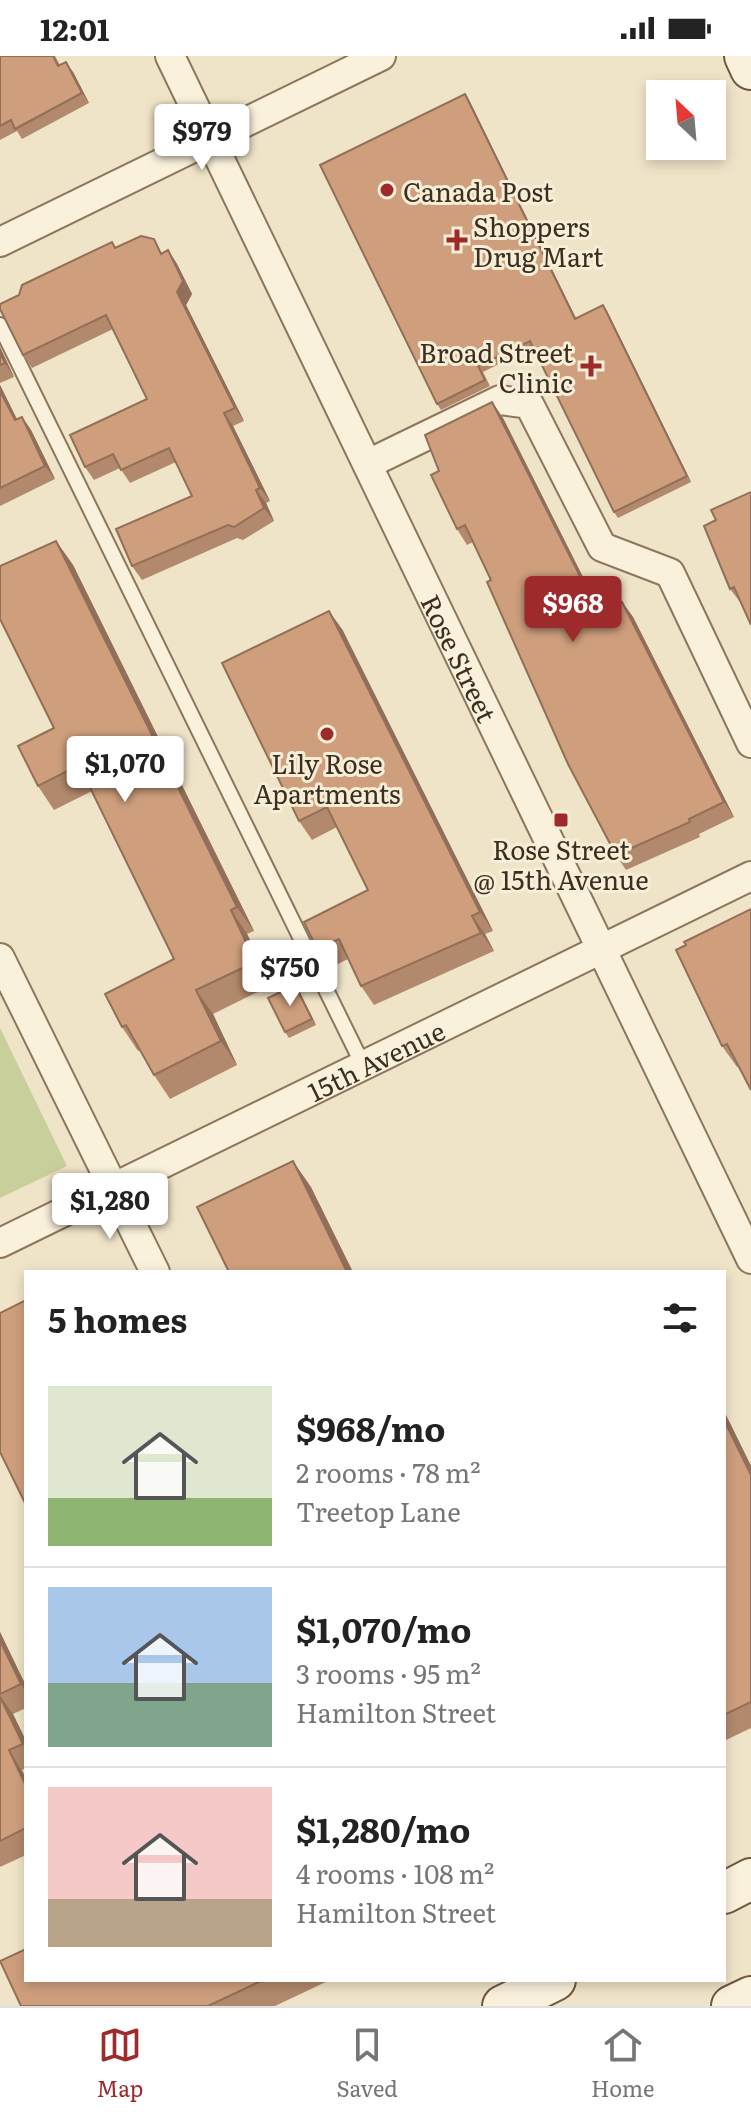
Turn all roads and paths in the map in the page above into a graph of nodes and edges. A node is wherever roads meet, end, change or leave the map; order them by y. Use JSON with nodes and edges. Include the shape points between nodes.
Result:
{"nodes":[{"id":1,"x":170,"y":56,"type":"edge"},
{"id":2,"x":381,"y":56,"type":"edge"},
{"id":3,"x":745,"y":56,"type":"edge"},
{"id":4,"x":751,"y":69,"type":"edge"},
{"id":5,"x":211,"y":139,"type":"junction"},
{"id":6,"x":0,"y":242,"type":"edge"},
{"id":7,"x":0,"y":325,"type":"edge"},
{"id":8,"x":368,"y":464,"type":"junction"},
{"id":9,"x":751,"y":743,"type":"edge"},
{"id":10,"x":751,"y":876,"type":"edge"},
{"id":11,"x":601,"y":949,"type":"junction"},
{"id":12,"x":0,"y":958,"type":"edge"},
{"id":13,"x":363,"y":1065,"type":"junction"},
{"id":14,"x":112,"y":1187,"type":"junction"},
{"id":15,"x":0,"y":1243,"type":"edge"},
{"id":16,"x":751,"y":1259,"type":"edge"},
{"id":17,"x":154,"y":1270,"type":"edge"},
{"id":18,"x":751,"y":1879,"type":"edge"},
{"id":19,"x":726,"y":1892,"type":"edge"},
{"id":20,"x":550,"y":1982,"type":"edge"},
{"id":21,"x":751,"y":1997,"type":"edge"},
{"id":22,"x":513,"y":1998,"type":"edge"},
{"id":23,"x":732,"y":2006,"type":"edge"}],
"edges":[{"from":1,"to":5,"type":"street","name":"Rose Street"},
{"from":2,"to":5,"type":"street"},
{"from":3,"to":4,"type":"main road"},
{"from":5,"to":6,"type":"street"},
{"from":5,"to":8,"type":"street","name":"Rose Street"},
{"from":7,"to":13,"type":"lane"},
{"from":8,"to":9,"type":"street","via":[[500,400],[529,404],[602,547],[670,573]]},
{"from":8,"to":11,"type":"street","name":"Rose Street"},
{"from":10,"to":11,"type":"street","name":"15th Avenue"},
{"from":11,"to":13,"type":"street","name":"15th Avenue"},
{"from":11,"to":16,"type":"street","name":"Rose Street"},
{"from":12,"to":14,"type":"street"},
{"from":13,"to":14,"type":"street","name":"15th Avenue"},
{"from":14,"to":15,"type":"street","name":"15th Avenue"},
{"from":14,"to":17,"type":"street"},
{"from":18,"to":19,"type":"main road"},
{"from":20,"to":22,"type":"main road"},
{"from":21,"to":23,"type":"main road"}]}
